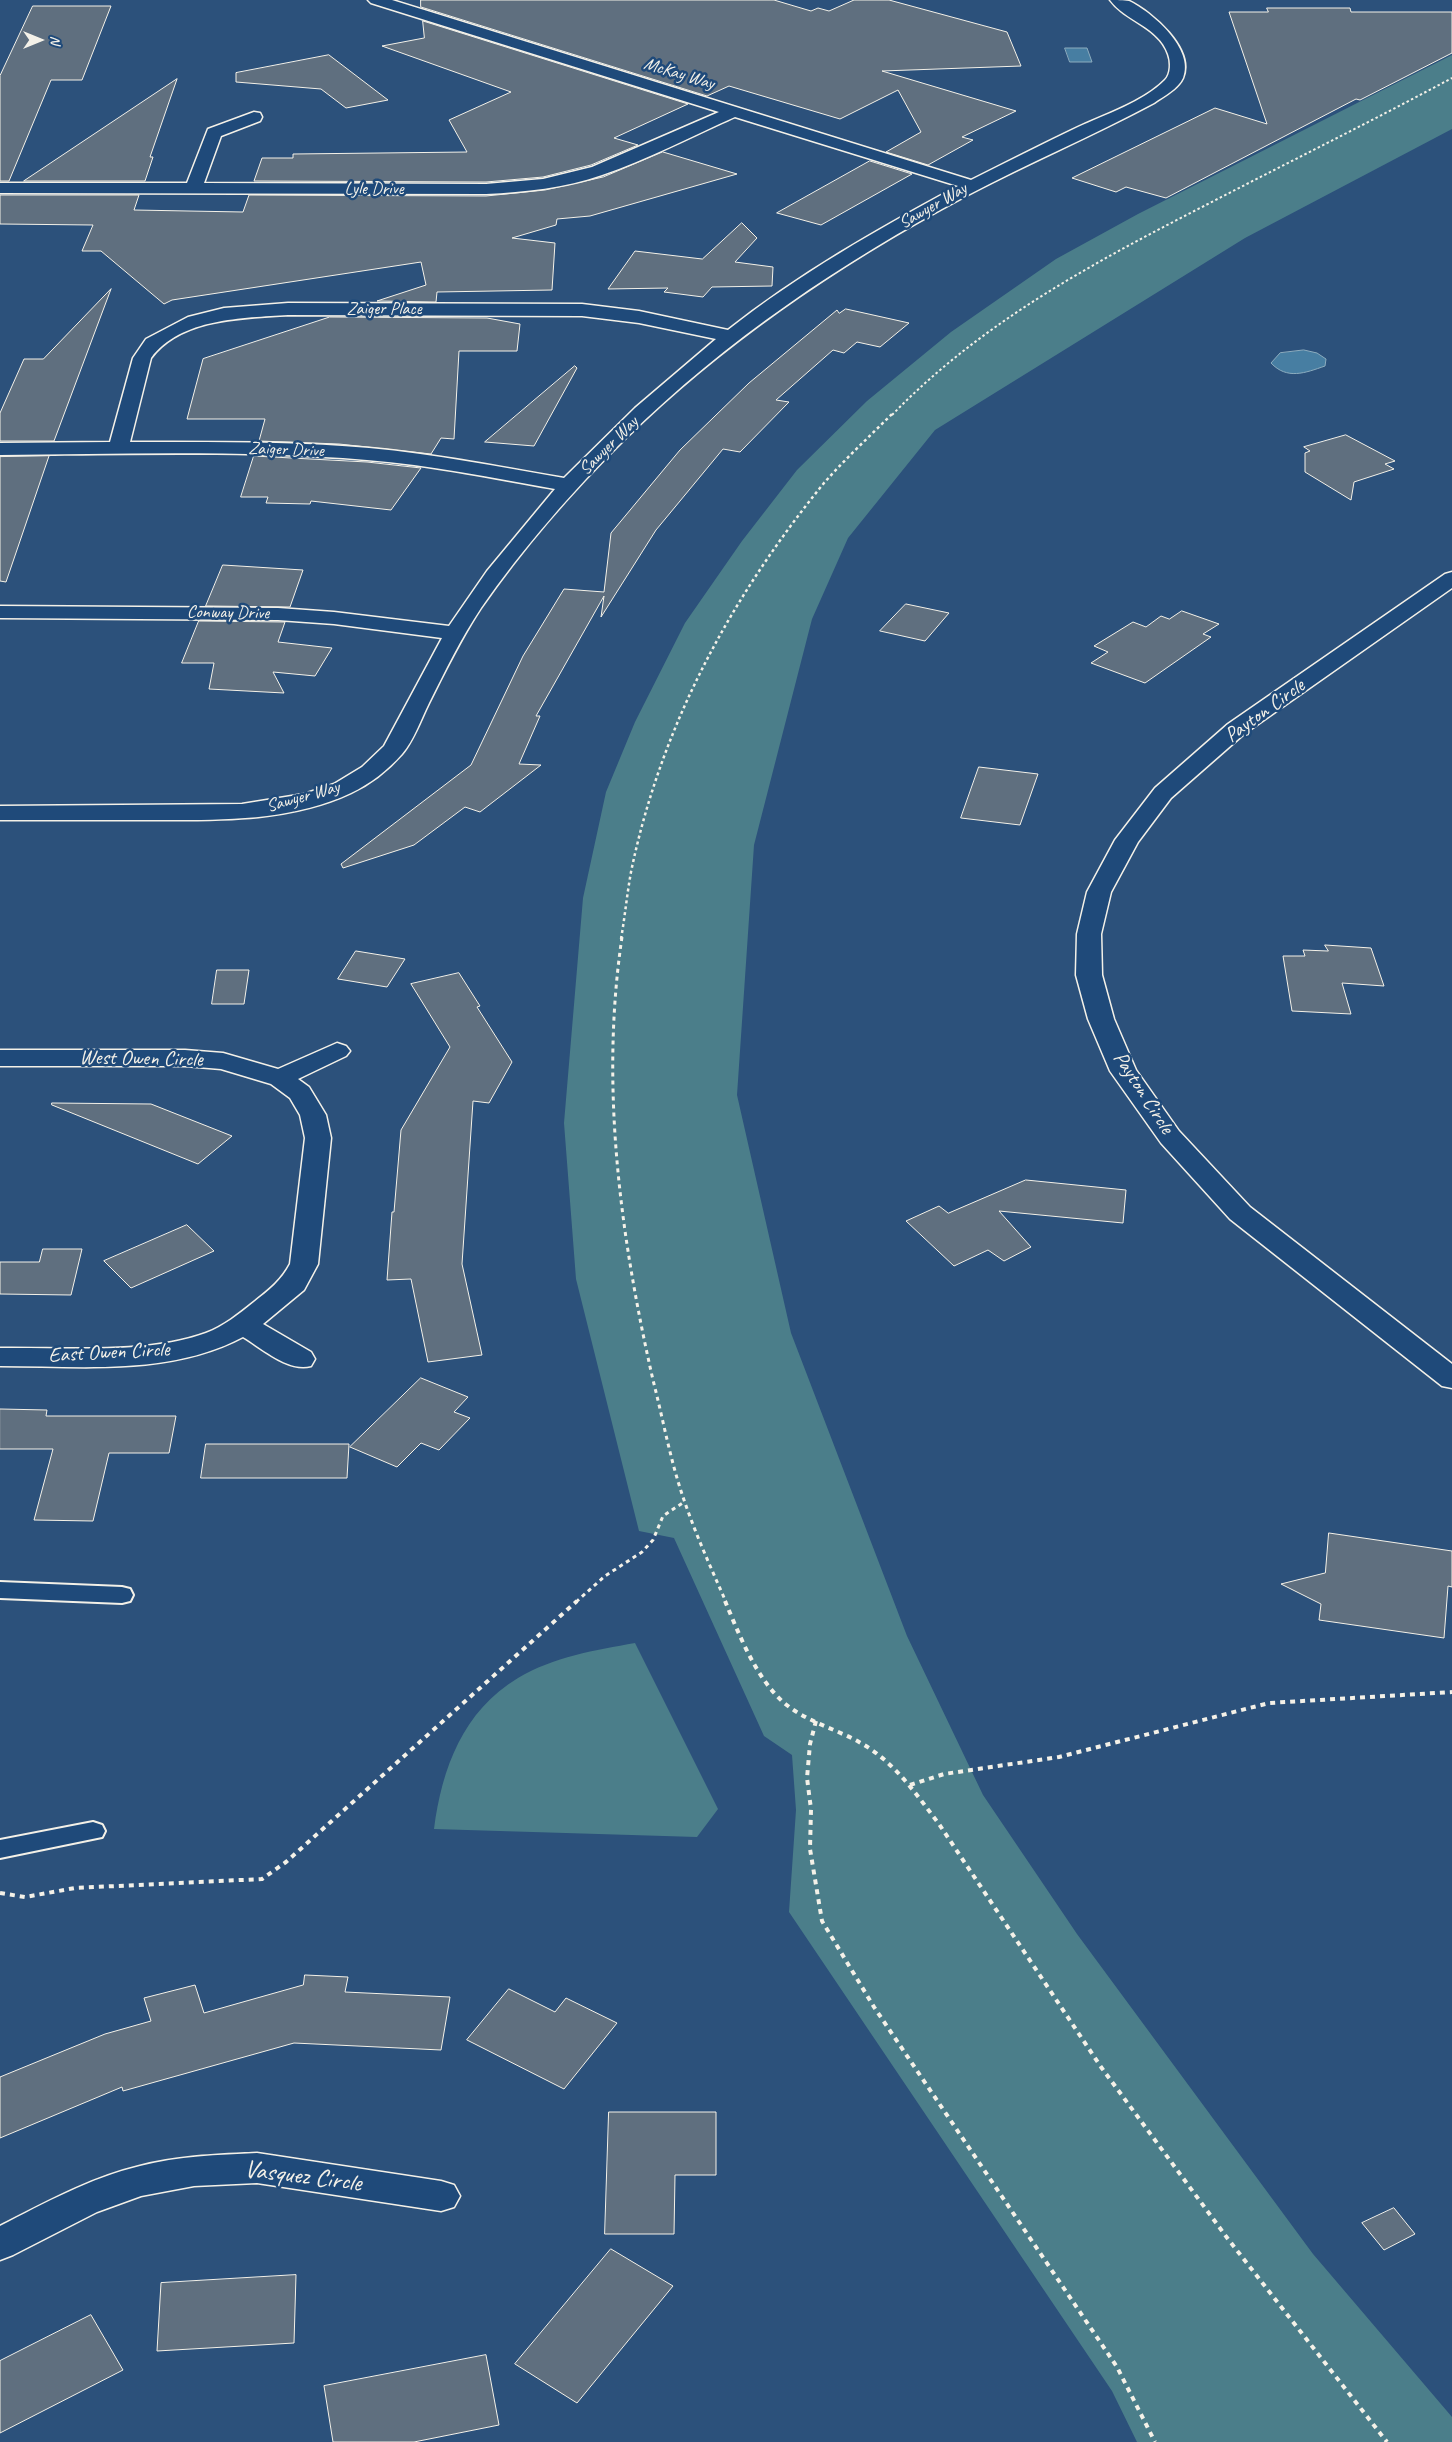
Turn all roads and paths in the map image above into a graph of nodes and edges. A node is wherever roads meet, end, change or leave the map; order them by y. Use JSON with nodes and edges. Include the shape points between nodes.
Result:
{"nodes":[{"id":1,"x":376,"y":0,"type":"edge"},
{"id":2,"x":1118,"y":0,"type":"edge"},
{"id":3,"x":1452,"y":78,"type":"edge"},
{"id":4,"x":733,"y":112,"type":"junction"},
{"id":5,"x":254,"y":117,"type":"dead end"},
{"id":6,"x":971,"y":185,"type":"junction"},
{"id":7,"x":0,"y":188,"type":"edge"},
{"id":8,"x":194,"y":188,"type":"junction"},
{"id":9,"x":731,"y":336,"type":"junction"},
{"id":10,"x":0,"y":448,"type":"edge"},
{"id":11,"x":118,"y":449,"type":"junction"},
{"id":12,"x":569,"y":485,"type":"junction"},
{"id":13,"x":1452,"y":578,"type":"edge"},
{"id":14,"x":0,"y":612,"type":"edge"},
{"id":15,"x":455,"y":633,"type":"junction"},
{"id":16,"x":0,"y":813,"type":"edge"},
{"id":17,"x":337,"y":1051,"type":"dead end"},
{"id":18,"x":0,"y":1058,"type":"edge"},
{"id":19,"x":280,"y":1078,"type":"junction"},
{"id":20,"x":313,"y":1194,"type":"joint"},
{"id":21,"x":244,"y":1325,"type":"junction"},
{"id":22,"x":0,"y":1357,"type":"edge"},
{"id":23,"x":300,"y":1359,"type":"dead end"},
{"id":24,"x":1452,"y":1379,"type":"edge"},
{"id":25,"x":684,"y":1502,"type":"junction"},
{"id":26,"x":5,"y":1594,"type":"edge"},
{"id":27,"x":122,"y":1595,"type":"dead end"},
{"id":28,"x":1452,"y":1692,"type":"edge"},
{"id":29,"x":816,"y":1721,"type":"junction"},
{"id":30,"x":910,"y":1785,"type":"junction"},
{"id":31,"x":93,"y":1831,"type":"dead end"},
{"id":32,"x":0,"y":1849,"type":"edge"},
{"id":33,"x":0,"y":1893,"type":"edge"},
{"id":34,"x":441,"y":2196,"type":"dead end"},
{"id":35,"x":0,"y":2244,"type":"edge"},
{"id":36,"x":1156,"y":2442,"type":"edge"},
{"id":37,"x":1388,"y":2442,"type":"edge"}],
"edges":[{"from":1,"to":4,"type":"street","name":"McKay Way"},
{"from":2,"to":6,"type":"street","name":"Sawyer Way","via":[[1167,39],[1173,48],[1178,61],[1172,84],[1112,117]]},
{"from":3,"to":25,"type":"path","via":[[1094,262],[992,328],[922,385],[840,463],[749,581],[710,646],[657,774],[640,835],[619,946],[612,1048],[612,1124],[624,1236],[645,1343]]},
{"from":4,"to":6,"type":"street","name":"McKay Way"},
{"from":4,"to":8,"type":"street","name":"Lyle Drive","via":[[598,171],[549,184],[486,189]]},
{"from":5,"to":8,"type":"street","via":[[214,133]]},
{"from":6,"to":9,"type":"street","name":"Sawyer Way","via":[[813,277]]},
{"from":7,"to":8,"type":"street","name":"Lyle Drive"},
{"from":9,"to":11,"type":"street","name":"Zaiger Place","via":[[639,316],[582,310],[288,309],[224,314],[195,321],[154,343],[142,358]]},
{"from":9,"to":12,"type":"street","name":"Sawyer Way","via":[[646,409]]},
{"from":10,"to":11,"type":"street","name":"Zaiger Drive"},
{"from":11,"to":12,"type":"street","name":"Zaiger Drive","via":[[342,452],[430,462]]},
{"from":12,"to":15,"type":"street","name":"Sawyer Way","via":[[508,557]]},
{"from":13,"to":24,"type":"street","name":"Payton Circle","via":[[1236,729],[1163,793],[1127,840],[1099,892],[1089,934],[1089,974],[1101,1019],[1123,1071],[1170,1137],[1240,1214]]},
{"from":14,"to":15,"type":"street","name":"Conway Drive","via":[[278,614]]},
{"from":15,"to":16,"type":"street","name":"Sawyer Way","via":[[394,749],[382,765],[327,794],[265,810]]},
{"from":17,"to":19,"type":"street"},
{"from":18,"to":19,"type":"street","name":"West Owen Circle","via":[[185,1058],[223,1061]]},
{"from":19,"to":20,"type":"street","name":"West Owen Circle","via":[[300,1093],[313,1115],[318,1138]]},
{"from":20,"to":21,"type":"street","name":"East Owen Circle","via":[[304,1264],[294,1284]]},
{"from":21,"to":22,"type":"street","name":"East Owen Circle","via":[[217,1339],[178,1350],[132,1356]]},
{"from":21,"to":23,"type":"street"},
{"from":25,"to":29,"type":"path","via":[[745,1646],[779,1698],[795,1711]]},
{"from":25,"to":33,"type":"path","via":[[662,1516],[654,1540],[642,1552],[605,1576],[262,1880],[75,1888],[25,1897]]},
{"from":26,"to":27,"type":"lane"},
{"from":28,"to":30,"type":"path","via":[[1269,1703],[1059,1757],[944,1774]]},
{"from":29,"to":30,"type":"path","via":[[878,1753]]},
{"from":29,"to":36,"type":"path","via":[[807,1778],[811,1810],[810,1850],[822,1921],[874,2008],[1117,2367]]},
{"from":30,"to":37,"type":"path","via":[[1101,2067],[1228,2239]]},
{"from":31,"to":32,"type":"lane"},
{"from":34,"to":35,"type":"street","name":"Vasquez Circle","via":[[258,2168],[194,2171],[139,2181],[84,2201]]}]}
